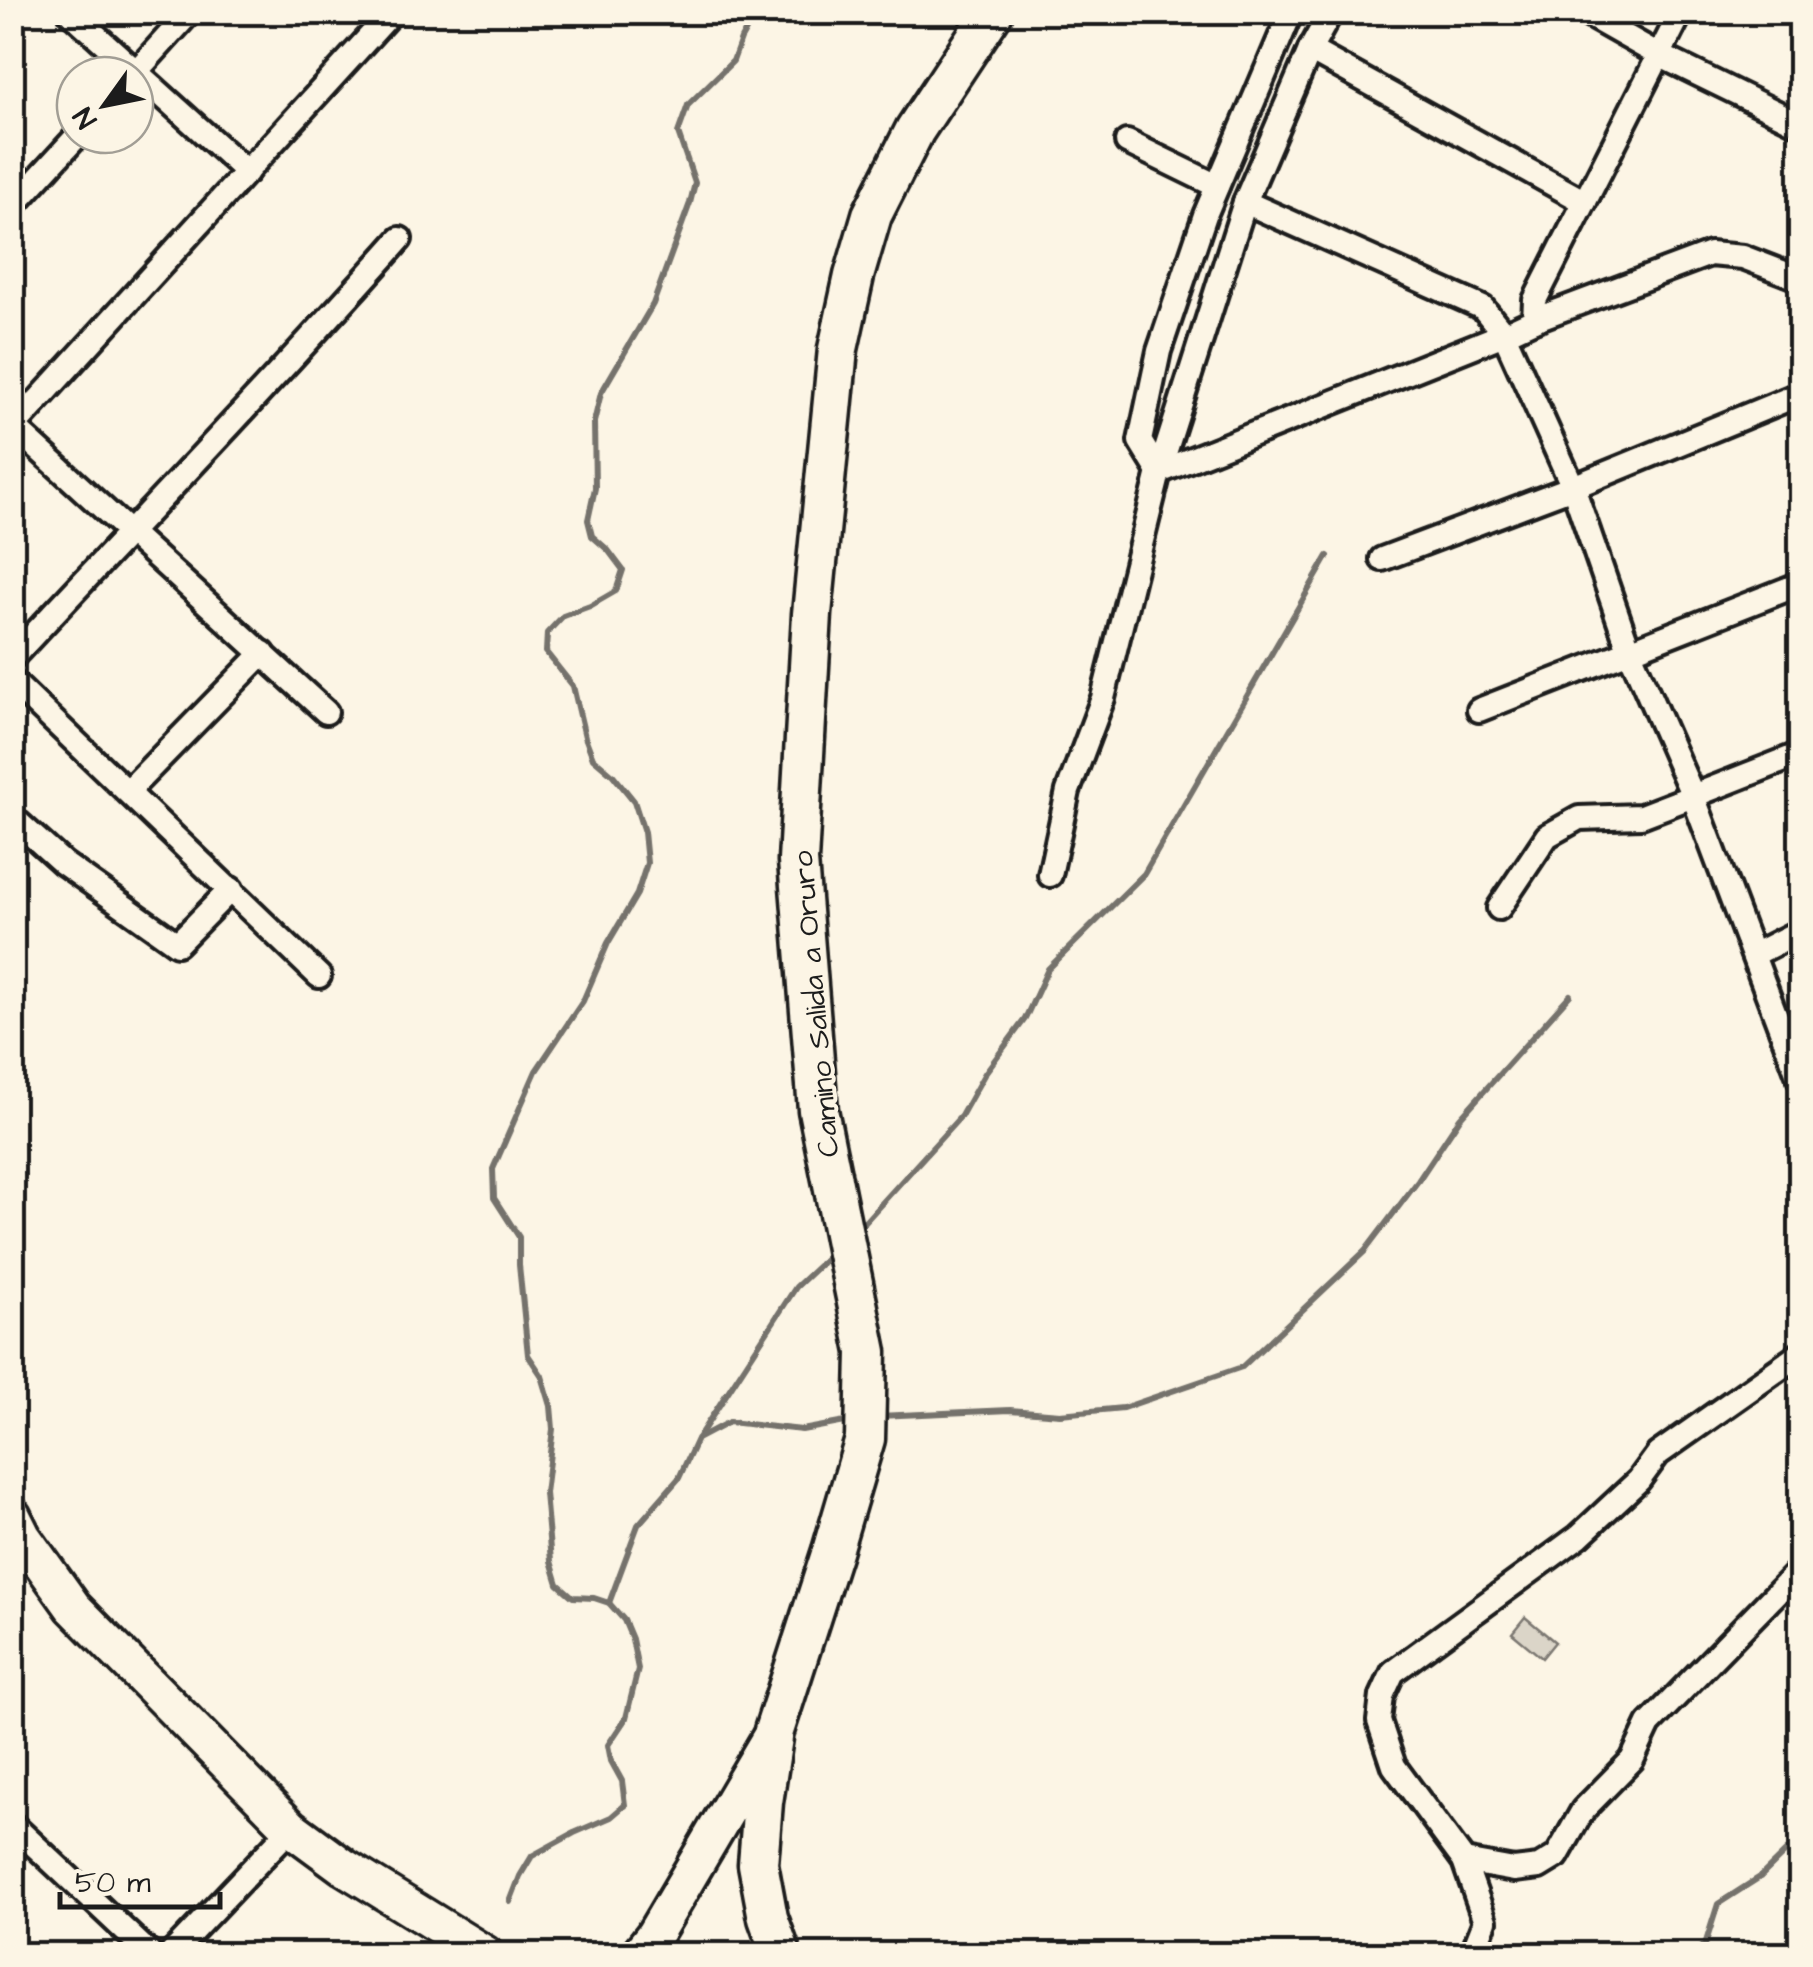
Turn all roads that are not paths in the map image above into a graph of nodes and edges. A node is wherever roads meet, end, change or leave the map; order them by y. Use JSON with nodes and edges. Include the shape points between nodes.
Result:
{"nodes":[{"id":1,"x":70,"y":12,"type":"edge"},
{"id":2,"x":190,"y":12,"type":"edge"},
{"id":3,"x":392,"y":12,"type":"edge"},
{"id":4,"x":993,"y":12,"type":"edge"},
{"id":5,"x":1291,"y":12,"type":"edge"},
{"id":6,"x":1330,"y":12,"type":"edge"},
{"id":7,"x":1583,"y":12,"type":"edge"},
{"id":8,"x":1681,"y":12,"type":"edge"},
{"id":9,"x":1310,"y":50,"type":"junction"},
{"id":10,"x":115,"y":55,"type":"edge"},
{"id":11,"x":151,"y":55,"type":"edge"},
{"id":12,"x":1659,"y":55,"type":"junction"},
{"id":13,"x":155,"y":92,"type":"edge"},
{"id":14,"x":1800,"y":124,"type":"edge"},
{"id":15,"x":1127,"y":142,"type":"dead end"},
{"id":16,"x":59,"y":155,"type":"edge"},
{"id":17,"x":246,"y":172,"type":"junction"},
{"id":18,"x":1217,"y":186,"type":"junction"},
{"id":19,"x":1245,"y":202,"type":"junction"},
{"id":20,"x":1584,"y":202,"type":"junction"},
{"id":21,"x":12,"y":206,"type":"edge"},
{"id":22,"x":400,"y":239,"type":"dead end"},
{"id":23,"x":1800,"y":279,"type":"edge"},
{"id":24,"x":1534,"y":320,"type":"junction"},
{"id":25,"x":1504,"y":334,"type":"junction"},
{"id":26,"x":1800,"y":394,"type":"edge"},
{"id":27,"x":13,"y":427,"type":"edge"},
{"id":28,"x":1159,"y":472,"type":"junction"},
{"id":29,"x":1573,"y":486,"type":"junction"},
{"id":30,"x":130,"y":531,"type":"junction"},
{"id":31,"x":1382,"y":559,"type":"dead end"},
{"id":32,"x":1800,"y":584,"type":"edge"},
{"id":33,"x":1630,"y":652,"type":"junction"},
{"id":34,"x":263,"y":653,"type":"junction"},
{"id":35,"x":12,"y":658,"type":"edge"},
{"id":36,"x":12,"y":682,"type":"edge"},
{"id":37,"x":1478,"y":710,"type":"dead end"},
{"id":38,"x":326,"y":712,"type":"dead end"},
{"id":39,"x":1800,"y":754,"type":"edge"},
{"id":40,"x":128,"y":791,"type":"junction"},
{"id":41,"x":1693,"y":796,"type":"junction"},
{"id":42,"x":12,"y":818,"type":"edge"},
{"id":43,"x":1050,"y":875,"type":"dead end"},
{"id":44,"x":231,"y":890,"type":"junction"},
{"id":45,"x":1499,"y":908,"type":"dead end"},
{"id":46,"x":1800,"y":931,"type":"edge"},
{"id":47,"x":1755,"y":954,"type":"junction"},
{"id":48,"x":319,"y":976,"type":"dead end"},
{"id":49,"x":1800,"y":1080,"type":"edge"},
{"id":50,"x":1800,"y":1354,"type":"edge"},
{"id":51,"x":12,"y":1515,"type":"edge"},
{"id":52,"x":1800,"y":1569,"type":"edge"},
{"id":53,"x":774,"y":1731,"type":"junction"},
{"id":54,"x":12,"y":1824,"type":"edge"},
{"id":55,"x":291,"y":1828,"type":"junction"},
{"id":56,"x":1464,"y":1862,"type":"junction"},
{"id":57,"x":150,"y":1954,"type":"edge"},
{"id":58,"x":170,"y":1954,"type":"edge"},
{"id":59,"x":485,"y":1954,"type":"edge"},
{"id":60,"x":639,"y":1954,"type":"edge"},
{"id":61,"x":781,"y":1954,"type":"edge"},
{"id":62,"x":1472,"y":1954,"type":"edge"}],
"edges":[{"from":1,"to":10,"type":"street"},
{"from":2,"to":11,"type":"street"},
{"from":3,"to":17,"type":"street"},
{"from":4,"to":53,"type":"highway","name":"Camino Salida a Oruro","via":[[916,130],[872,215],[838,349],[812,614],[798,861],[818,1110],[867,1352],[865,1439]]},
{"from":5,"to":18,"type":"street"},
{"from":6,"to":9,"type":"street"},
{"from":7,"to":12,"type":"street"},
{"from":8,"to":12,"type":"street"},
{"from":9,"to":19,"type":"street"},
{"from":9,"to":20,"type":"street"},
{"from":12,"to":14,"type":"street"},
{"from":12,"to":20,"type":"street"},
{"from":13,"to":17,"type":"street"},
{"from":15,"to":18,"type":"street"},
{"from":16,"to":21,"type":"street"},
{"from":17,"to":27,"type":"street"},
{"from":18,"to":28,"type":"street","via":[[1159,351],[1140,441]]},
{"from":19,"to":25,"type":"street","via":[[1483,308]]},
{"from":19,"to":28,"type":"street"},
{"from":20,"to":24,"type":"street","via":[[1535,300]]},
{"from":22,"to":30,"type":"street"},
{"from":23,"to":24,"type":"street","via":[[1744,257],[1710,254]]},
{"from":24,"to":25,"type":"street"},
{"from":25,"to":28,"type":"street"},
{"from":25,"to":29,"type":"street"},
{"from":26,"to":29,"type":"street"},
{"from":27,"to":30,"type":"street"},
{"from":28,"to":43,"type":"street"},
{"from":29,"to":31,"type":"street"},
{"from":29,"to":33,"type":"street"},
{"from":30,"to":34,"type":"street"},
{"from":30,"to":35,"type":"street"},
{"from":32,"to":33,"type":"street"},
{"from":33,"to":37,"type":"street"},
{"from":33,"to":41,"type":"street"},
{"from":34,"to":38,"type":"street"},
{"from":34,"to":40,"type":"street"},
{"from":36,"to":40,"type":"street"},
{"from":39,"to":41,"type":"street"},
{"from":40,"to":44,"type":"street"},
{"from":41,"to":45,"type":"street","via":[[1641,816],[1579,818],[1547,836]]},
{"from":41,"to":47,"type":"street"},
{"from":42,"to":44,"type":"street","via":[[176,944]]},
{"from":44,"to":48,"type":"street"},
{"from":46,"to":47,"type":"street"},
{"from":47,"to":49,"type":"street"},
{"from":50,"to":56,"type":"street","via":[[1658,1454],[1579,1536],[1393,1672],[1378,1721],[1394,1766]]},
{"from":51,"to":55,"type":"main road","via":[[73,1607]]},
{"from":52,"to":56,"type":"street","via":[[1649,1724],[1632,1760],[1583,1810],[1557,1856],[1539,1868],[1514,1870]]},
{"from":53,"to":60,"type":"main road"},
{"from":53,"to":61,"type":"highway","name":"Camino Salida a Oruro","via":[[758,1864]]},
{"from":54,"to":57,"type":"street"},
{"from":55,"to":58,"type":"street"},
{"from":55,"to":59,"type":"main road"},
{"from":56,"to":62,"type":"street","via":[[1485,1921]]}]}
